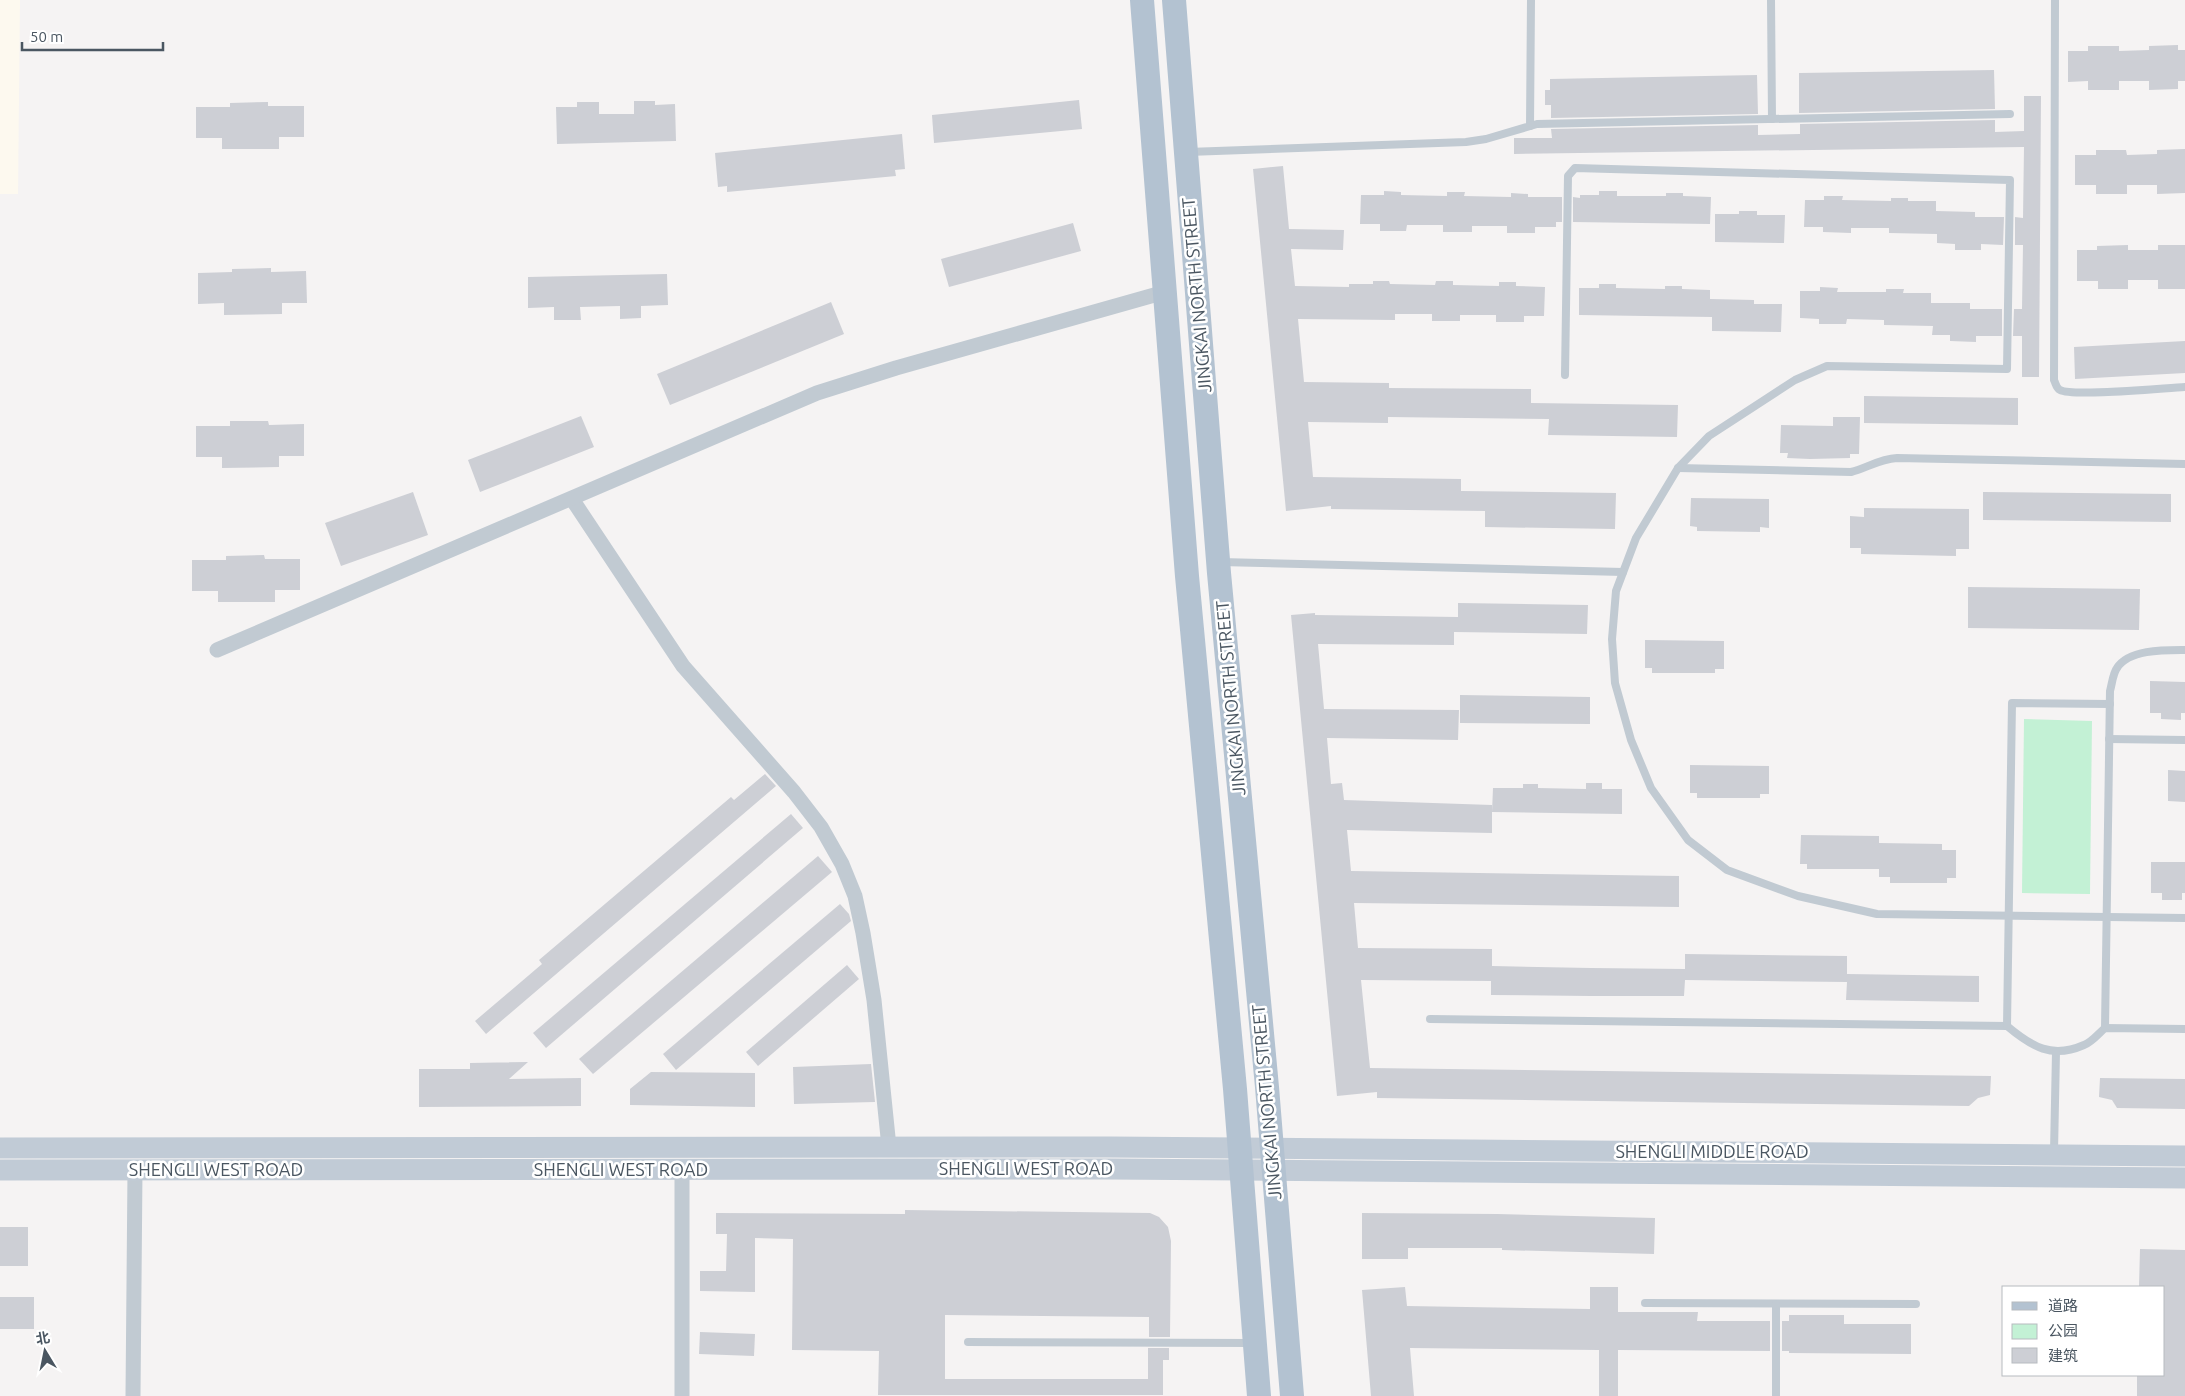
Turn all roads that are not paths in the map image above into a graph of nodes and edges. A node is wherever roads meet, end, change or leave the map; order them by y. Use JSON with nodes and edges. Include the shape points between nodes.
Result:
{"nodes":[{"id":1,"x":1142,"y":0,"type":"edge"},
{"id":2,"x":1174,"y":0,"type":"edge"},
{"id":3,"x":1531,"y":0,"type":"edge"},
{"id":4,"x":1771,"y":0,"type":"edge"},
{"id":5,"x":2055,"y":0,"type":"edge"},
{"id":6,"x":2010,"y":114,"type":"dead end"},
{"id":7,"x":1772,"y":119,"type":"junction"},
{"id":8,"x":1530,"y":126,"type":"junction"},
{"id":9,"x":1186,"y":152,"type":"junction"},
{"id":10,"x":1165,"y":292,"type":"junction"},
{"id":11,"x":1566,"y":376,"type":"dead end"},
{"id":12,"x":2185,"y":387,"type":"edge"},
{"id":13,"x":2185,"y":464,"type":"edge"},
{"id":14,"x":1678,"y":468,"type":"junction"},
{"id":15,"x":572,"y":499,"type":"junction"},
{"id":16,"x":1218,"y":562,"type":"junction"},
{"id":17,"x":1623,"y":572,"type":"junction"},
{"id":18,"x":217,"y":650,"type":"dead end"},
{"id":19,"x":2185,"y":650,"type":"edge"},
{"id":20,"x":2110,"y":704,"type":"junction"},
{"id":21,"x":2109,"y":739,"type":"junction"},
{"id":22,"x":2185,"y":740,"type":"edge"},
{"id":23,"x":2009,"y":916,"type":"junction"},
{"id":24,"x":2107,"y":917,"type":"junction"},
{"id":25,"x":2185,"y":918,"type":"edge"},
{"id":26,"x":1430,"y":1018,"type":"dead end"},
{"id":27,"x":2007,"y":1026,"type":"junction"},
{"id":28,"x":2105,"y":1028,"type":"junction"},
{"id":29,"x":2185,"y":1029,"type":"edge"},
{"id":30,"x":2056,"y":1052,"type":"junction"},
{"id":31,"x":889,"y":1147,"type":"junction"},
{"id":32,"x":0,"y":1148,"type":"edge"},
{"id":33,"x":2054,"y":1154,"type":"junction"},
{"id":34,"x":2185,"y":1156,"type":"edge"},
{"id":35,"x":1240,"y":1159,"type":"junction"},
{"id":36,"x":1272,"y":1159,"type":"junction"},
{"id":37,"x":0,"y":1170,"type":"edge"},
{"id":38,"x":135,"y":1170,"type":"junction"},
{"id":39,"x":682,"y":1170,"type":"junction"},
{"id":40,"x":2185,"y":1178,"type":"edge"},
{"id":41,"x":1645,"y":1303,"type":"dead end"},
{"id":42,"x":1776,"y":1304,"type":"junction"},
{"id":43,"x":1916,"y":1304,"type":"dead end"},
{"id":44,"x":968,"y":1342,"type":"dead end"},
{"id":45,"x":1255,"y":1343,"type":"junction"},
{"id":46,"x":132,"y":1396,"type":"edge"},
{"id":47,"x":682,"y":1396,"type":"edge"},
{"id":48,"x":1259,"y":1396,"type":"edge"},
{"id":49,"x":1292,"y":1396,"type":"edge"},
{"id":50,"x":1776,"y":1396,"type":"edge"}],
"edges":[{"from":1,"to":10,"type":"main road","name":"JINGKAI NORTH STREET"},
{"from":2,"to":9,"type":"main road","name":"JINGKAI NORTH STREET"},
{"from":3,"to":8,"type":"lane"},
{"from":4,"to":7,"type":"lane"},
{"from":5,"to":12,"type":"lane","via":[[2054,380],[2062,391],[2081,393]]},
{"from":6,"to":7,"type":"lane"},
{"from":7,"to":8,"type":"lane"},
{"from":8,"to":9,"type":"lane","via":[[1466,142]]},
{"from":9,"to":16,"type":"main road","name":"JINGKAI NORTH STREET"},
{"from":10,"to":15,"type":"street","via":[[817,393]]},
{"from":10,"to":35,"type":"main road","name":"JINGKAI NORTH STREET","via":[[1187,576]]},
{"from":11,"to":14,"type":"lane","via":[[1568,176],[1575,168],[2010,180],[2007,369],[1827,366],[1795,380],[1709,436]]},
{"from":13,"to":14,"type":"lane","via":[[1896,458],[1851,472]]},
{"from":14,"to":17,"type":"lane","via":[[1636,538]]},
{"from":15,"to":18,"type":"street"},
{"from":15,"to":31,"type":"street","via":[[683,666],[794,792],[821,827],[842,864],[855,896],[863,933],[874,1000]]},
{"from":16,"to":17,"type":"lane"},
{"from":16,"to":36,"type":"main road","name":"JINGKAI NORTH STREET"},
{"from":17,"to":23,"type":"lane","via":[[1616,590],[1612,639],[1616,683],[1631,740],[1651,788],[1688,840],[1727,870],[1798,896],[1877,914]]},
{"from":19,"to":20,"type":"lane","via":[[2158,650],[2134,655],[2117,667]]},
{"from":20,"to":21,"type":"lane"},
{"from":20,"to":23,"type":"lane","via":[[2012,703]]},
{"from":21,"to":22,"type":"lane"},
{"from":21,"to":24,"type":"lane"},
{"from":23,"to":24,"type":"lane"},
{"from":23,"to":27,"type":"lane"},
{"from":24,"to":25,"type":"lane"},
{"from":24,"to":28,"type":"lane"},
{"from":26,"to":27,"type":"lane"},
{"from":27,"to":30,"type":"lane","via":[[2027,1043]]},
{"from":28,"to":29,"type":"lane"},
{"from":28,"to":30,"type":"lane","via":[[2085,1044]]},
{"from":30,"to":33,"type":"lane"},
{"from":31,"to":32,"type":"street","name":"SHENGLI WEST ROAD"},
{"from":31,"to":35,"type":"street","name":"SHENGLI WEST ROAD"},
{"from":33,"to":34,"type":"street","name":"SHENGLI MIDDLE ROAD"},
{"from":33,"to":36,"type":"street","name":"SHENGLI MIDDLE ROAD"},
{"from":35,"to":36,"type":"street","name":"SHENGLI MIDDLE ROAD"},
{"from":35,"to":39,"type":"street","name":"SHENGLI WEST ROAD"},
{"from":35,"to":45,"type":"main road","name":"JINGKAI NORTH STREET"},
{"from":36,"to":40,"type":"street","name":"SHENGLI MIDDLE ROAD"},
{"from":36,"to":49,"type":"main road","name":"JINGKAI NORTH STREET"},
{"from":37,"to":38,"type":"street","name":"SHENGLI WEST ROAD"},
{"from":38,"to":39,"type":"street","name":"SHENGLI WEST ROAD"},
{"from":38,"to":46,"type":"street"},
{"from":39,"to":47,"type":"street"},
{"from":41,"to":42,"type":"lane"},
{"from":42,"to":43,"type":"lane"},
{"from":42,"to":50,"type":"lane"},
{"from":44,"to":45,"type":"lane"},
{"from":45,"to":48,"type":"main road","name":"JINGKAI NORTH STREET"}]}
